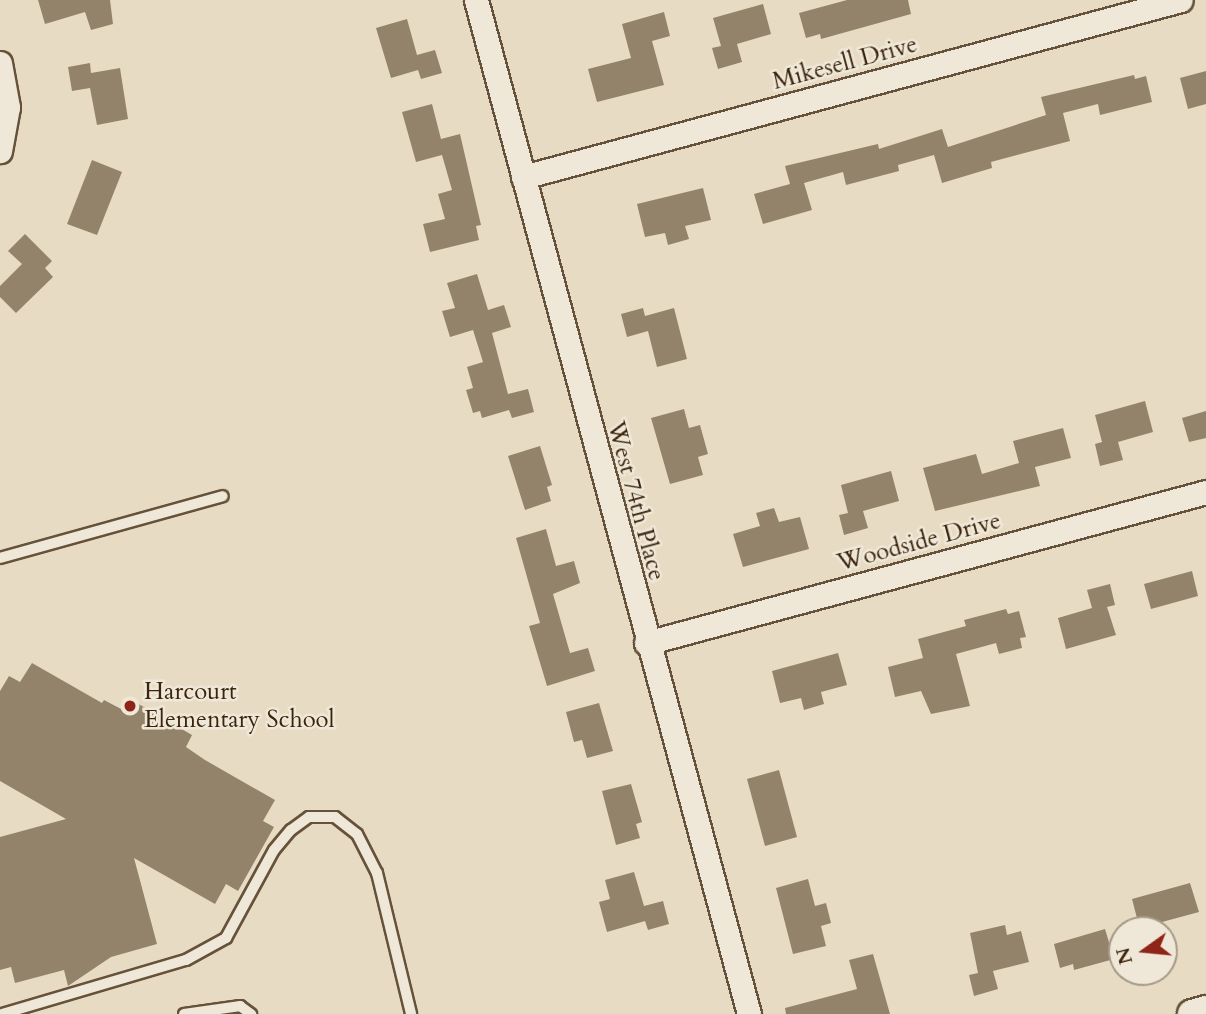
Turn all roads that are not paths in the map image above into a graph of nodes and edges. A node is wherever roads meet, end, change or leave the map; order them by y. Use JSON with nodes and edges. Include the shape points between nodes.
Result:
{"nodes":[{"id":1,"x":476,"y":0,"type":"edge"},
{"id":2,"x":1181,"y":0,"type":"edge"},
{"id":3,"x":0,"y":63,"type":"edge"},
{"id":4,"x":0,"y":152,"type":"edge"},
{"id":5,"x":523,"y":177,"type":"junction"},
{"id":6,"x":1206,"y":492,"type":"edge"},
{"id":7,"x":223,"y":496,"type":"dead end"},
{"id":8,"x":0,"y":558,"type":"edge"},
{"id":9,"x":646,"y":643,"type":"junction"},
{"id":10,"x":2,"y":1014,"type":"edge"},
{"id":11,"x":184,"y":1014,"type":"edge"},
{"id":12,"x":251,"y":1014,"type":"edge"},
{"id":13,"x":411,"y":1014,"type":"edge"},
{"id":14,"x":749,"y":1014,"type":"edge"}],
"edges":[{"from":1,"to":5,"type":"street","name":"West 74th Place"},
{"from":2,"to":5,"type":"street","name":"Mikesell Drive"},
{"from":3,"to":4,"type":"street","via":[[7,97],[7,128]]},
{"from":5,"to":9,"type":"street","name":"West 74th Place"},
{"from":6,"to":9,"type":"street","name":"Woodside Drive"},
{"from":7,"to":8,"type":"lane"},
{"from":9,"to":14,"type":"street","name":"West 74th Place"},
{"from":10,"to":13,"type":"lane","via":[[186,961],[226,938],[274,850],[309,817],[334,817],[357,834],[377,873]]},
{"from":11,"to":12,"type":"lane","via":[[240,1006]]}]}
